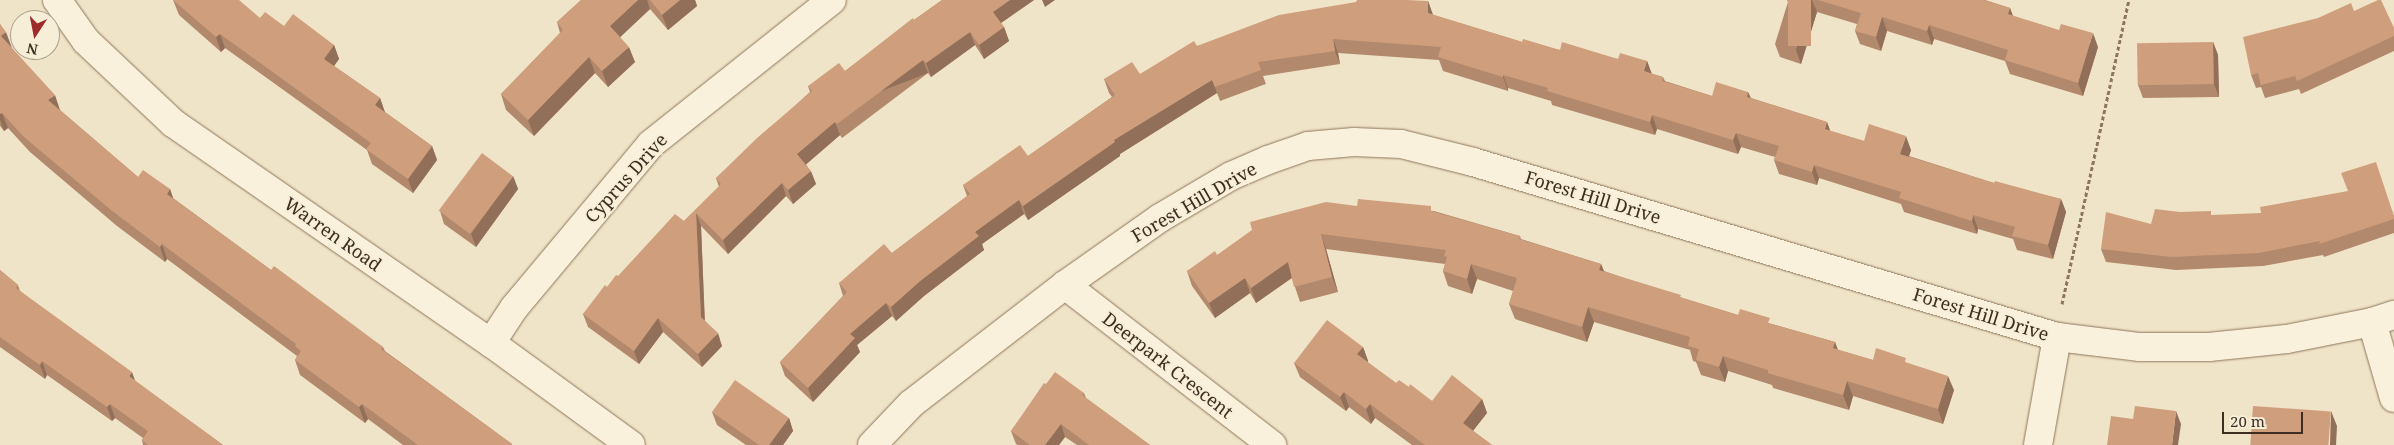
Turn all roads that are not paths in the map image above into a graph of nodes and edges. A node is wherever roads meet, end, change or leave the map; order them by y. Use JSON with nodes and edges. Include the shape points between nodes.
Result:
{"nodes":[{"id":1,"x":57,"y":0,"type":"edge"},
{"id":2,"x":832,"y":0,"type":"edge"},
{"id":3,"x":1065,"y":285,"type":"junction"},
{"id":4,"x":2383,"y":318,"type":"edge"},
{"id":5,"x":2057,"y":336,"type":"junction"},
{"id":6,"x":491,"y":343,"type":"junction"},
{"id":7,"x":2394,"y":398,"type":"edge"},
{"id":8,"x":631,"y":445,"type":"edge"},
{"id":9,"x":872,"y":445,"type":"edge"},
{"id":10,"x":1272,"y":445,"type":"edge"},
{"id":11,"x":2038,"y":445,"type":"edge"}],
"edges":[{"from":1,"to":6,"type":"street","name":"Warren Road","via":[[86,41],[173,122]]},
{"from":2,"to":6,"type":"street","name":"Cyprus Drive","via":[[651,144],[514,308]]},
{"from":3,"to":5,"type":"street","name":"Forest Hill Drive","via":[[1160,218],[1231,176],[1268,160],[1308,146],[1354,142],[1402,144],[1473,162]]},
{"from":3,"to":9,"type":"street","name":"Forest Hill Drive","via":[[911,404]]},
{"from":3,"to":10,"type":"street","name":"Deerpark Crescent"},
{"from":4,"to":5,"type":"street","name":"Forest Hill Drive","via":[[2287,339],[2209,347],[2140,347]]},
{"from":4,"to":7,"type":"street"},
{"from":5,"to":11,"type":"street"},
{"from":6,"to":8,"type":"street","name":"Warren Road"}]}
